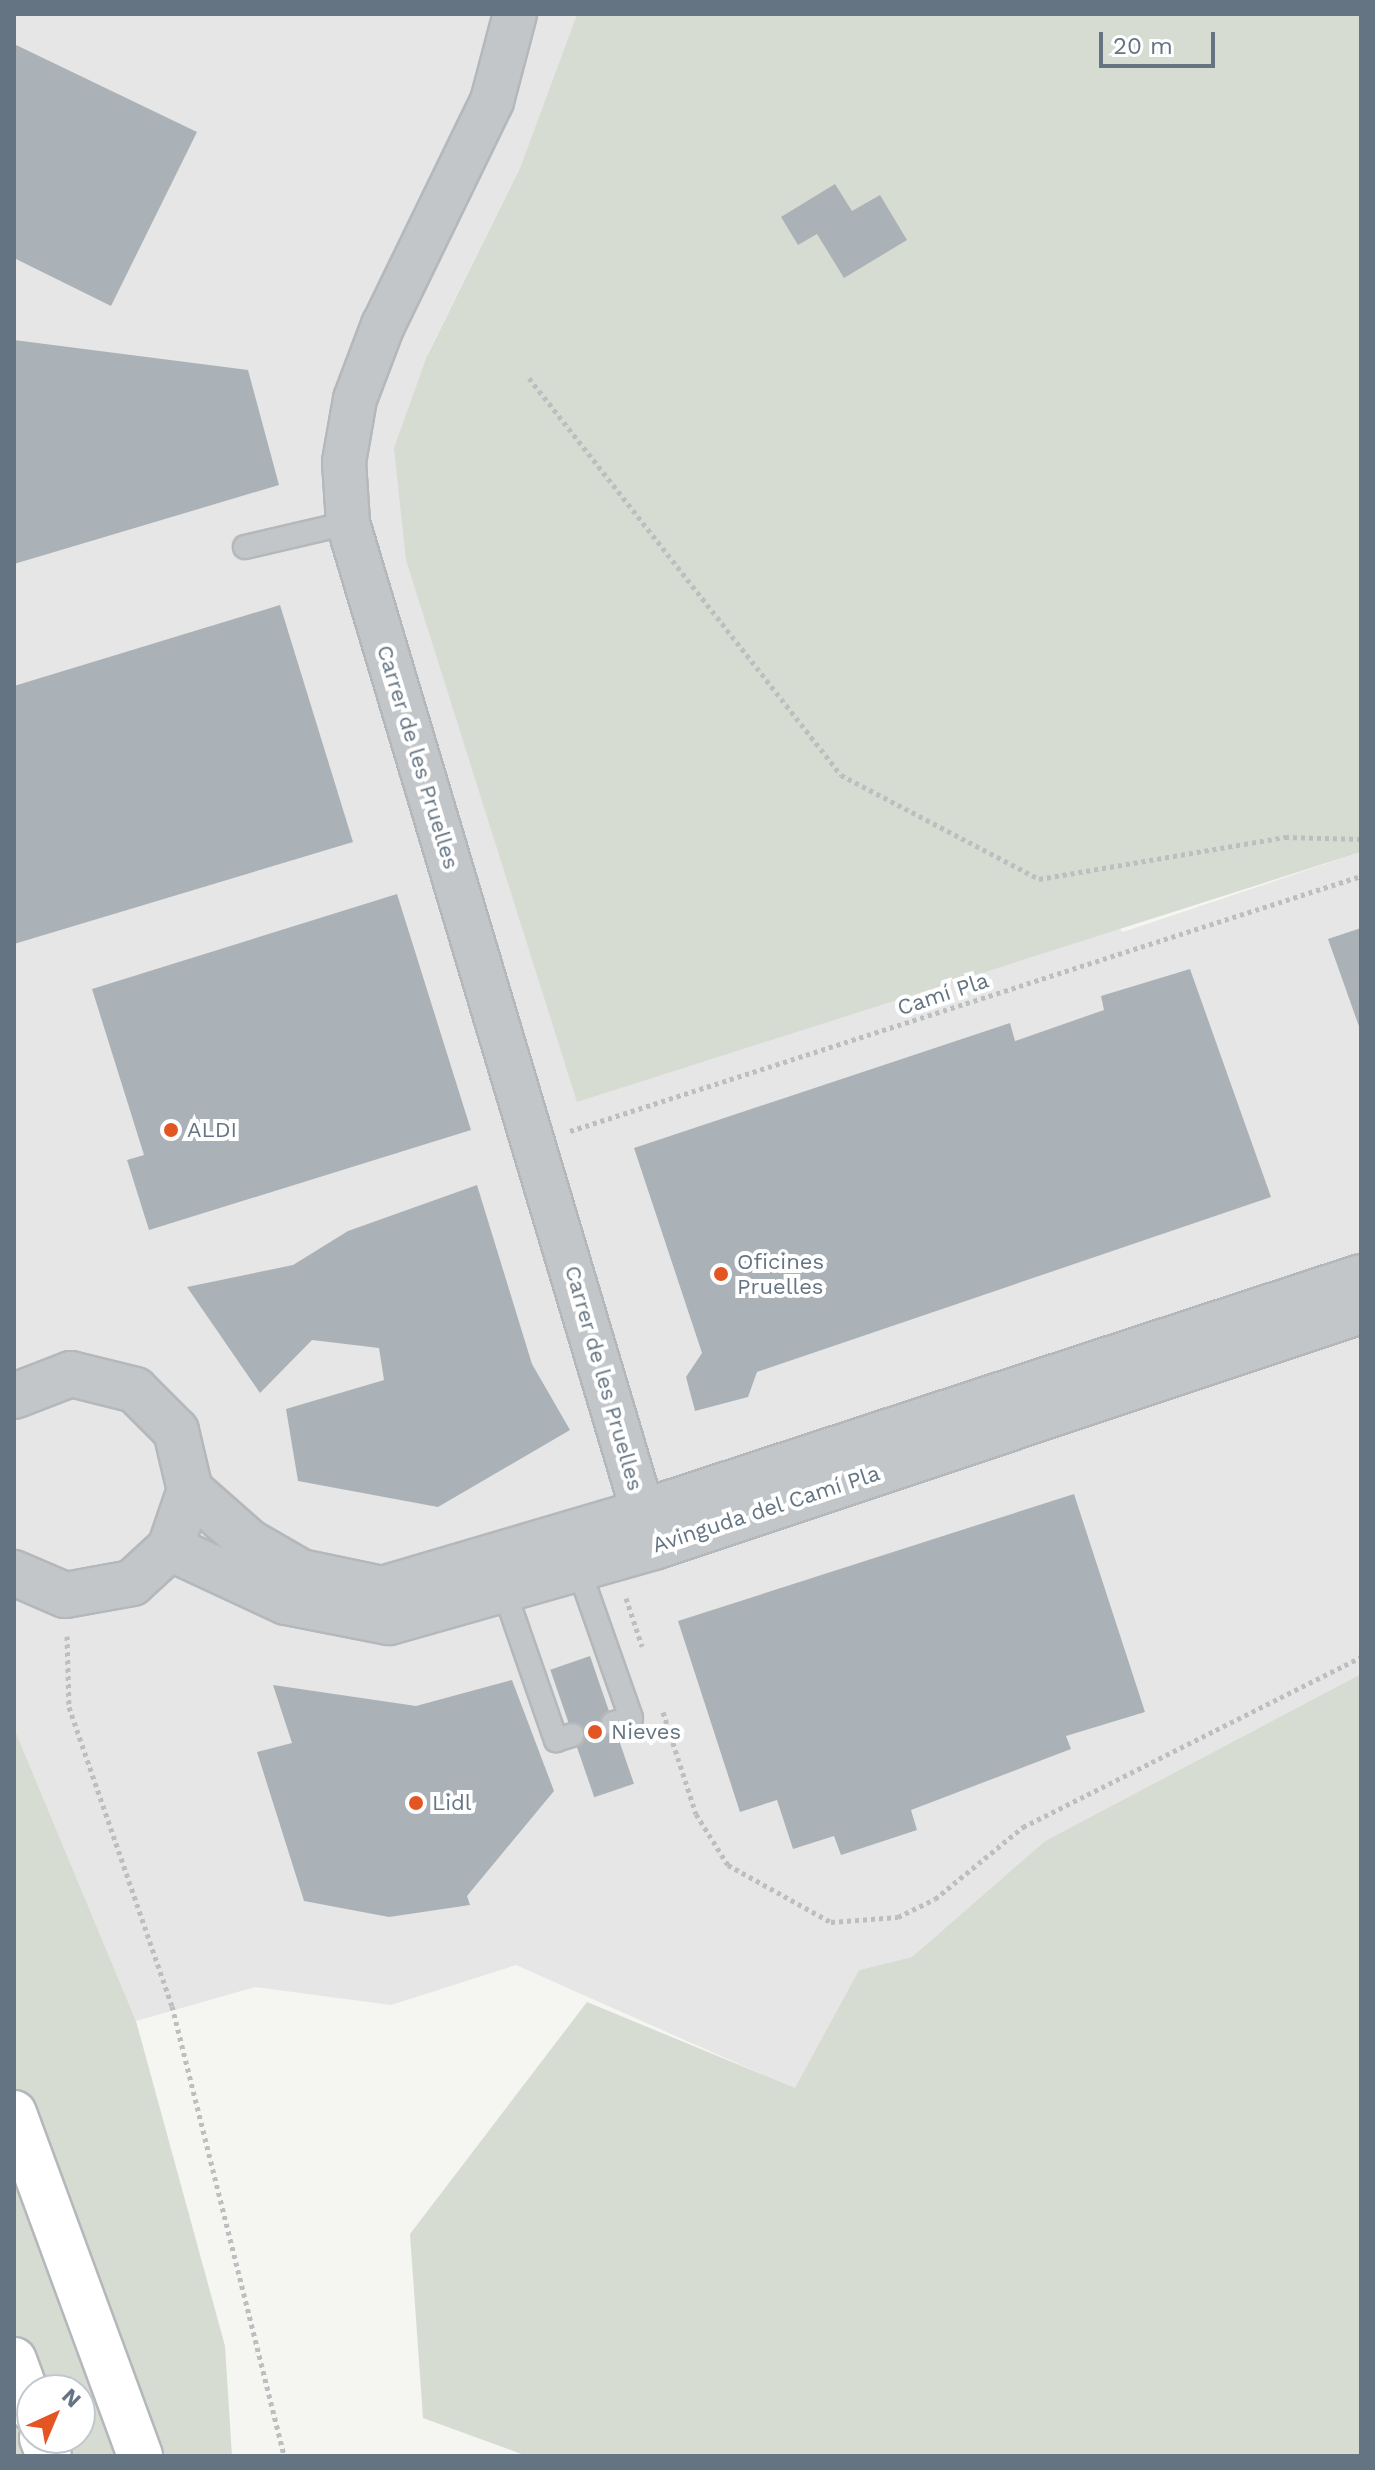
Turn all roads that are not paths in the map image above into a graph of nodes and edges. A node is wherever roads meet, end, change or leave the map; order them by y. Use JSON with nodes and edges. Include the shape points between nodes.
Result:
{"nodes":[{"id":1,"x":515,"y":14,"type":"edge"},
{"id":2,"x":348,"y":523,"type":"junction"},
{"id":3,"x":245,"y":547,"type":"dead end"},
{"id":4,"x":1361,"y":1277,"type":"edge"},
{"id":5,"x":1361,"y":1311,"type":"edge"},
{"id":6,"x":18,"y":1387,"type":"edge"},
{"id":7,"x":190,"y":1490,"type":"junction"},
{"id":8,"x":643,"y":1512,"type":"junction"},
{"id":9,"x":170,"y":1548,"type":"junction"},
{"id":10,"x":596,"y":1564,"type":"junction"},
{"id":11,"x":14,"y":1573,"type":"edge"},
{"id":12,"x":505,"y":1593,"type":"junction"},
{"id":13,"x":613,"y":1723,"type":"dead end"},
{"id":14,"x":572,"y":1735,"type":"dead end"},
{"id":15,"x":14,"y":2113,"type":"edge"},
{"id":16,"x":140,"y":2456,"type":"edge"}],
"edges":[{"from":1,"to":2,"type":"street","name":"Carrer de les Pruelles","via":[[492,101],[383,325],[355,399],[344,462]]},
{"from":2,"to":3,"type":"lane"},
{"from":2,"to":8,"type":"street","name":"Carrer de les Pruelles"},
{"from":4,"to":8,"type":"street","name":"Avinguda del Camí Pla"},
{"from":5,"to":10,"type":"street","name":"Avinguda del Camí Pla"},
{"from":6,"to":7,"type":"street","via":[[71,1374],[135,1390],[176,1431]]},
{"from":7,"to":8,"type":"street","name":"Avinguda del Camí Pla","via":[[249,1542],[301,1572],[382,1589]]},
{"from":7,"to":9,"type":"street"},
{"from":9,"to":11,"type":"street","via":[[132,1583],[65,1595]]},
{"from":9,"to":12,"type":"street","name":"Avinguda del Camí Pla","via":[[286,1602],[351,1617],[389,1622]]},
{"from":10,"to":12,"type":"street","name":"Avinguda del Camí Pla"},
{"from":10,"to":13,"type":"lane","via":[[631,1718]]},
{"from":12,"to":14,"type":"lane","via":[[556,1740]]},
{"from":15,"to":16,"type":"highway"}]}
